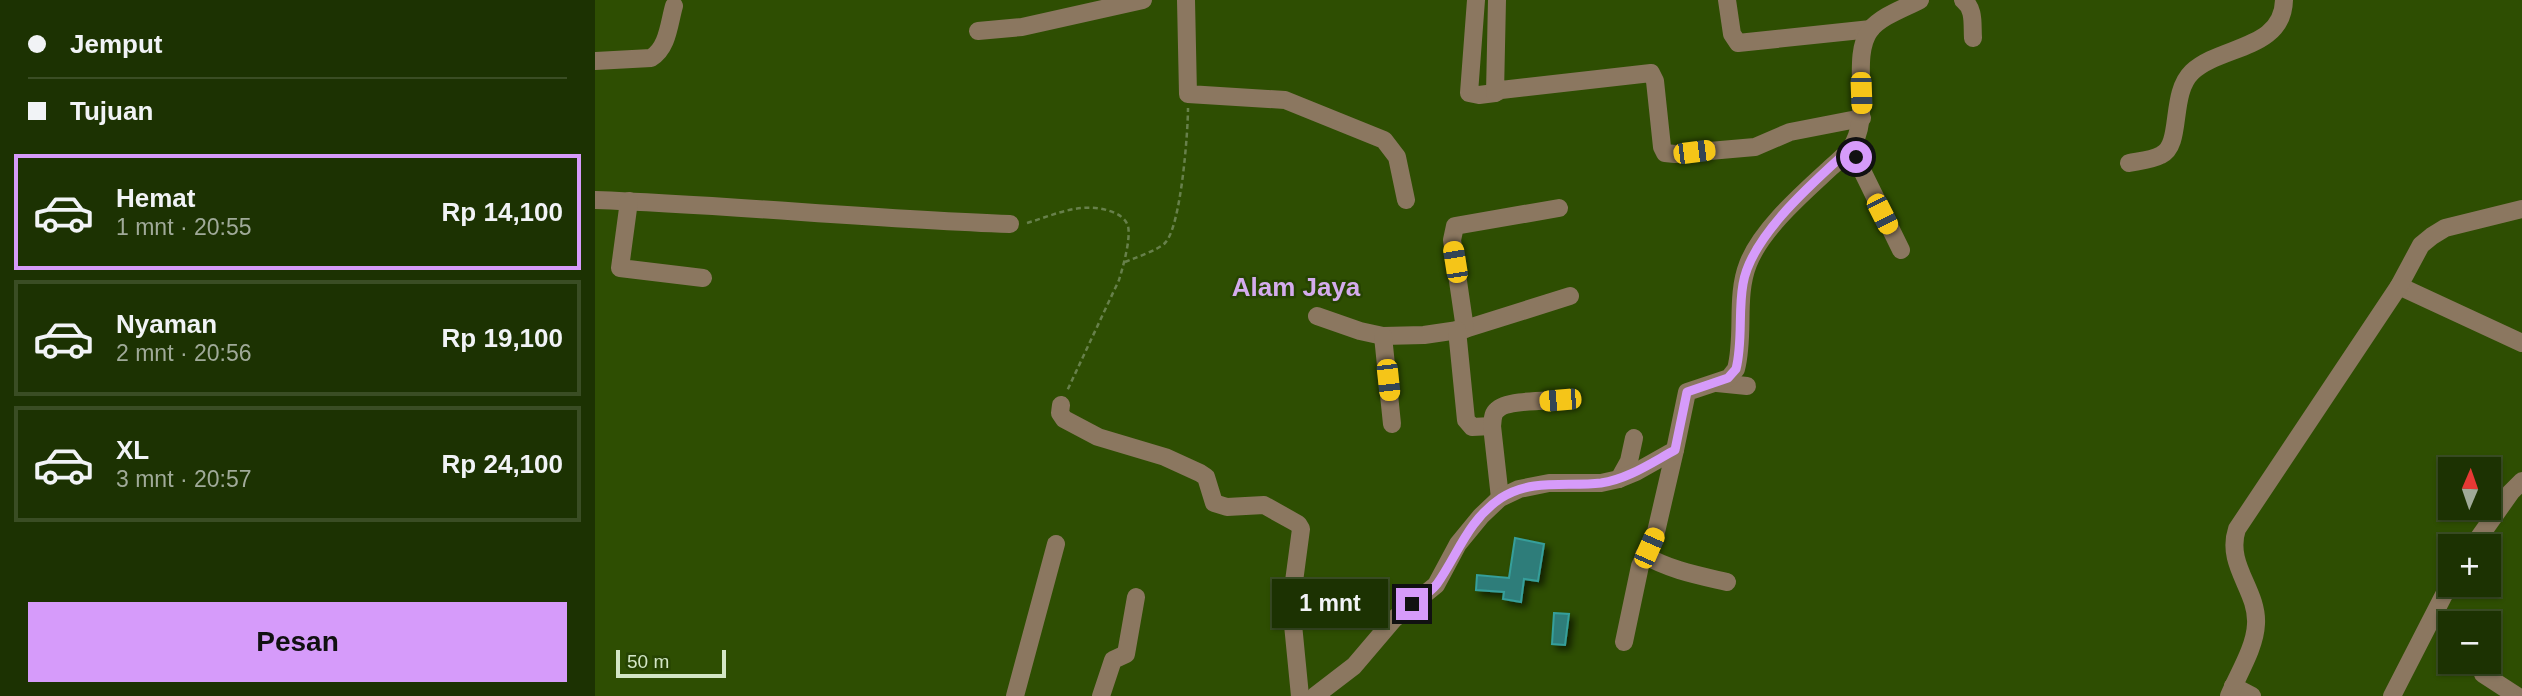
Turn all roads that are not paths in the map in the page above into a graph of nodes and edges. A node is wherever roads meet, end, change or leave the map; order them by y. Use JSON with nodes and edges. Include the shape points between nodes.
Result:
{"nodes":[{"id":1,"x":1143,"y":0,"type":"edge"},
{"id":2,"x":1186,"y":0,"type":"edge"},
{"id":3,"x":1476,"y":0,"type":"edge"},
{"id":4,"x":1497,"y":0,"type":"edge"},
{"id":5,"x":1727,"y":0,"type":"edge"},
{"id":6,"x":1920,"y":0,"type":"edge"},
{"id":7,"x":1963,"y":0,"type":"edge"},
{"id":8,"x":2284,"y":0,"type":"edge"},
{"id":9,"x":674,"y":6,"type":"dead end"},
{"id":10,"x":1871,"y":29,"type":"junction"},
{"id":11,"x":978,"y":31,"type":"dead end"},
{"id":12,"x":1973,"y":38,"type":"dead end"},
{"id":13,"x":595,"y":61,"type":"edge"},
{"id":14,"x":1495,"y":93,"type":"junction"},
{"id":15,"x":1862,"y":118,"type":"junction"},
{"id":16,"x":1851,"y":148,"type":"junction"},
{"id":17,"x":2129,"y":163,"type":"dead end"},
{"id":18,"x":595,"y":200,"type":"edge"},
{"id":19,"x":1406,"y":200,"type":"dead end"},
{"id":20,"x":629,"y":201,"type":"junction"},
{"id":21,"x":1559,"y":208,"type":"dead end"},
{"id":22,"x":2522,"y":209,"type":"edge"},
{"id":23,"x":1010,"y":224,"type":"road end"},
{"id":24,"x":1901,"y":250,"type":"dead end"},
{"id":25,"x":703,"y":278,"type":"dead end"},
{"id":26,"x":2399,"y":286,"type":"junction"},
{"id":27,"x":1570,"y":296,"type":"dead end"},
{"id":28,"x":1317,"y":316,"type":"dead end"},
{"id":29,"x":1461,"y":330,"type":"junction"},
{"id":30,"x":1383,"y":336,"type":"junction"},
{"id":31,"x":2521,"y":340,"type":"edge"},
{"id":32,"x":1717,"y":383,"type":"junction"},
{"id":33,"x":1747,"y":386,"type":"dead end"},
{"id":34,"x":1560,"y":400,"type":"dead end"},
{"id":35,"x":1061,"y":405,"type":"road end"},
{"id":36,"x":1392,"y":424,"type":"dead end"},
{"id":37,"x":1492,"y":426,"type":"junction"},
{"id":38,"x":1634,"y":438,"type":"dead end"},
{"id":39,"x":1675,"y":450,"type":"junction"},
{"id":40,"x":1619,"y":479,"type":"junction"},
{"id":41,"x":2522,"y":481,"type":"edge"},
{"id":42,"x":1500,"y":499,"type":"junction"},
{"id":43,"x":2481,"y":534,"type":"edge"},
{"id":44,"x":1056,"y":544,"type":"dead end"},
{"id":45,"x":1644,"y":555,"type":"junction"},
{"id":46,"x":1727,"y":582,"type":"dead end"},
{"id":47,"x":1136,"y":597,"type":"dead end"},
{"id":48,"x":2443,"y":597,"type":"edge"},
{"id":49,"x":1624,"y":642,"type":"dead end"},
{"id":50,"x":2483,"y":674,"type":"dead end"},
{"id":51,"x":2231,"y":691,"type":"edge"},
{"id":52,"x":1015,"y":696,"type":"edge"},
{"id":53,"x":1101,"y":696,"type":"edge"},
{"id":54,"x":1300,"y":696,"type":"edge"},
{"id":55,"x":1315,"y":696,"type":"edge"},
{"id":56,"x":2252,"y":696,"type":"edge"},
{"id":57,"x":2392,"y":696,"type":"edge"},
{"id":58,"x":2517,"y":696,"type":"edge"}],
"edges":[{"from":1,"to":11,"type":"street","via":[[1022,27]]},
{"from":2,"to":19,"type":"street","via":[[1188,94],[1285,100],[1384,140],[1397,157]]},
{"from":3,"to":14,"type":"street","via":[[1469,93]]},
{"from":4,"to":14,"type":"street"},
{"from":5,"to":10,"type":"street","via":[[1732,34],[1738,43]]},
{"from":6,"to":10,"type":"street"},
{"from":7,"to":12,"type":"street","via":[[1972,12]]},
{"from":8,"to":17,"type":"street","via":[[2280,22],[2268,34],[2192,72],[2179,92],[2174,139],[2167,150]]},
{"from":9,"to":13,"type":"street","via":[[659,54]]},
{"from":10,"to":15,"type":"street","via":[[1863,56]]},
{"from":14,"to":15,"type":"street","via":[[1651,73],[1662,147],[1669,154],[1755,147],[1790,132]]},
{"from":15,"to":16,"type":"street"},
{"from":16,"to":24,"type":"street"},
{"from":16,"to":32,"type":"street","via":[[1754,252],[1743,285],[1737,365],[1732,376]]},
{"from":18,"to":20,"type":"street"},
{"from":20,"to":23,"type":"street"},
{"from":20,"to":25,"type":"street","via":[[620,268]]},
{"from":21,"to":29,"type":"street","via":[[1455,226],[1452,240]]},
{"from":22,"to":26,"type":"street","via":[[2445,228],[2431,236],[2421,245]]},
{"from":26,"to":31,"type":"street"},
{"from":26,"to":51,"type":"street","via":[[2237,529],[2237,569],[2256,623]]},
{"from":27,"to":29,"type":"street"},
{"from":28,"to":30,"type":"street"},
{"from":29,"to":30,"type":"street"},
{"from":29,"to":37,"type":"street","via":[[1466,420],[1472,427]]},
{"from":30,"to":36,"type":"street"},
{"from":32,"to":33,"type":"street"},
{"from":32,"to":39,"type":"street","via":[[1685,395]]},
{"from":34,"to":37,"type":"street","via":[[1507,404],[1493,414]]},
{"from":35,"to":54,"type":"street","via":[[1064,419],[1098,437],[1200,473],[1206,477],[1214,503],[1264,505],[1298,524],[1291,614]]},
{"from":37,"to":42,"type":"street"},
{"from":38,"to":40,"type":"street","via":[[1632,454]]},
{"from":39,"to":40,"type":"street"},
{"from":39,"to":45,"type":"street","via":[[1656,532]]},
{"from":40,"to":42,"type":"street","via":[[1549,483],[1519,489]]},
{"from":41,"to":43,"type":"street"},
{"from":42,"to":55,"type":"street","via":[[1458,544],[1436,585],[1394,619],[1354,666]]},
{"from":44,"to":52,"type":"street"},
{"from":45,"to":46,"type":"street","via":[[1663,566]]},
{"from":45,"to":49,"type":"street"},
{"from":47,"to":53,"type":"street","via":[[1126,654],[1113,660]]},
{"from":48,"to":57,"type":"street"},
{"from":50,"to":58,"type":"street"},
{"from":51,"to":56,"type":"street"}]}
